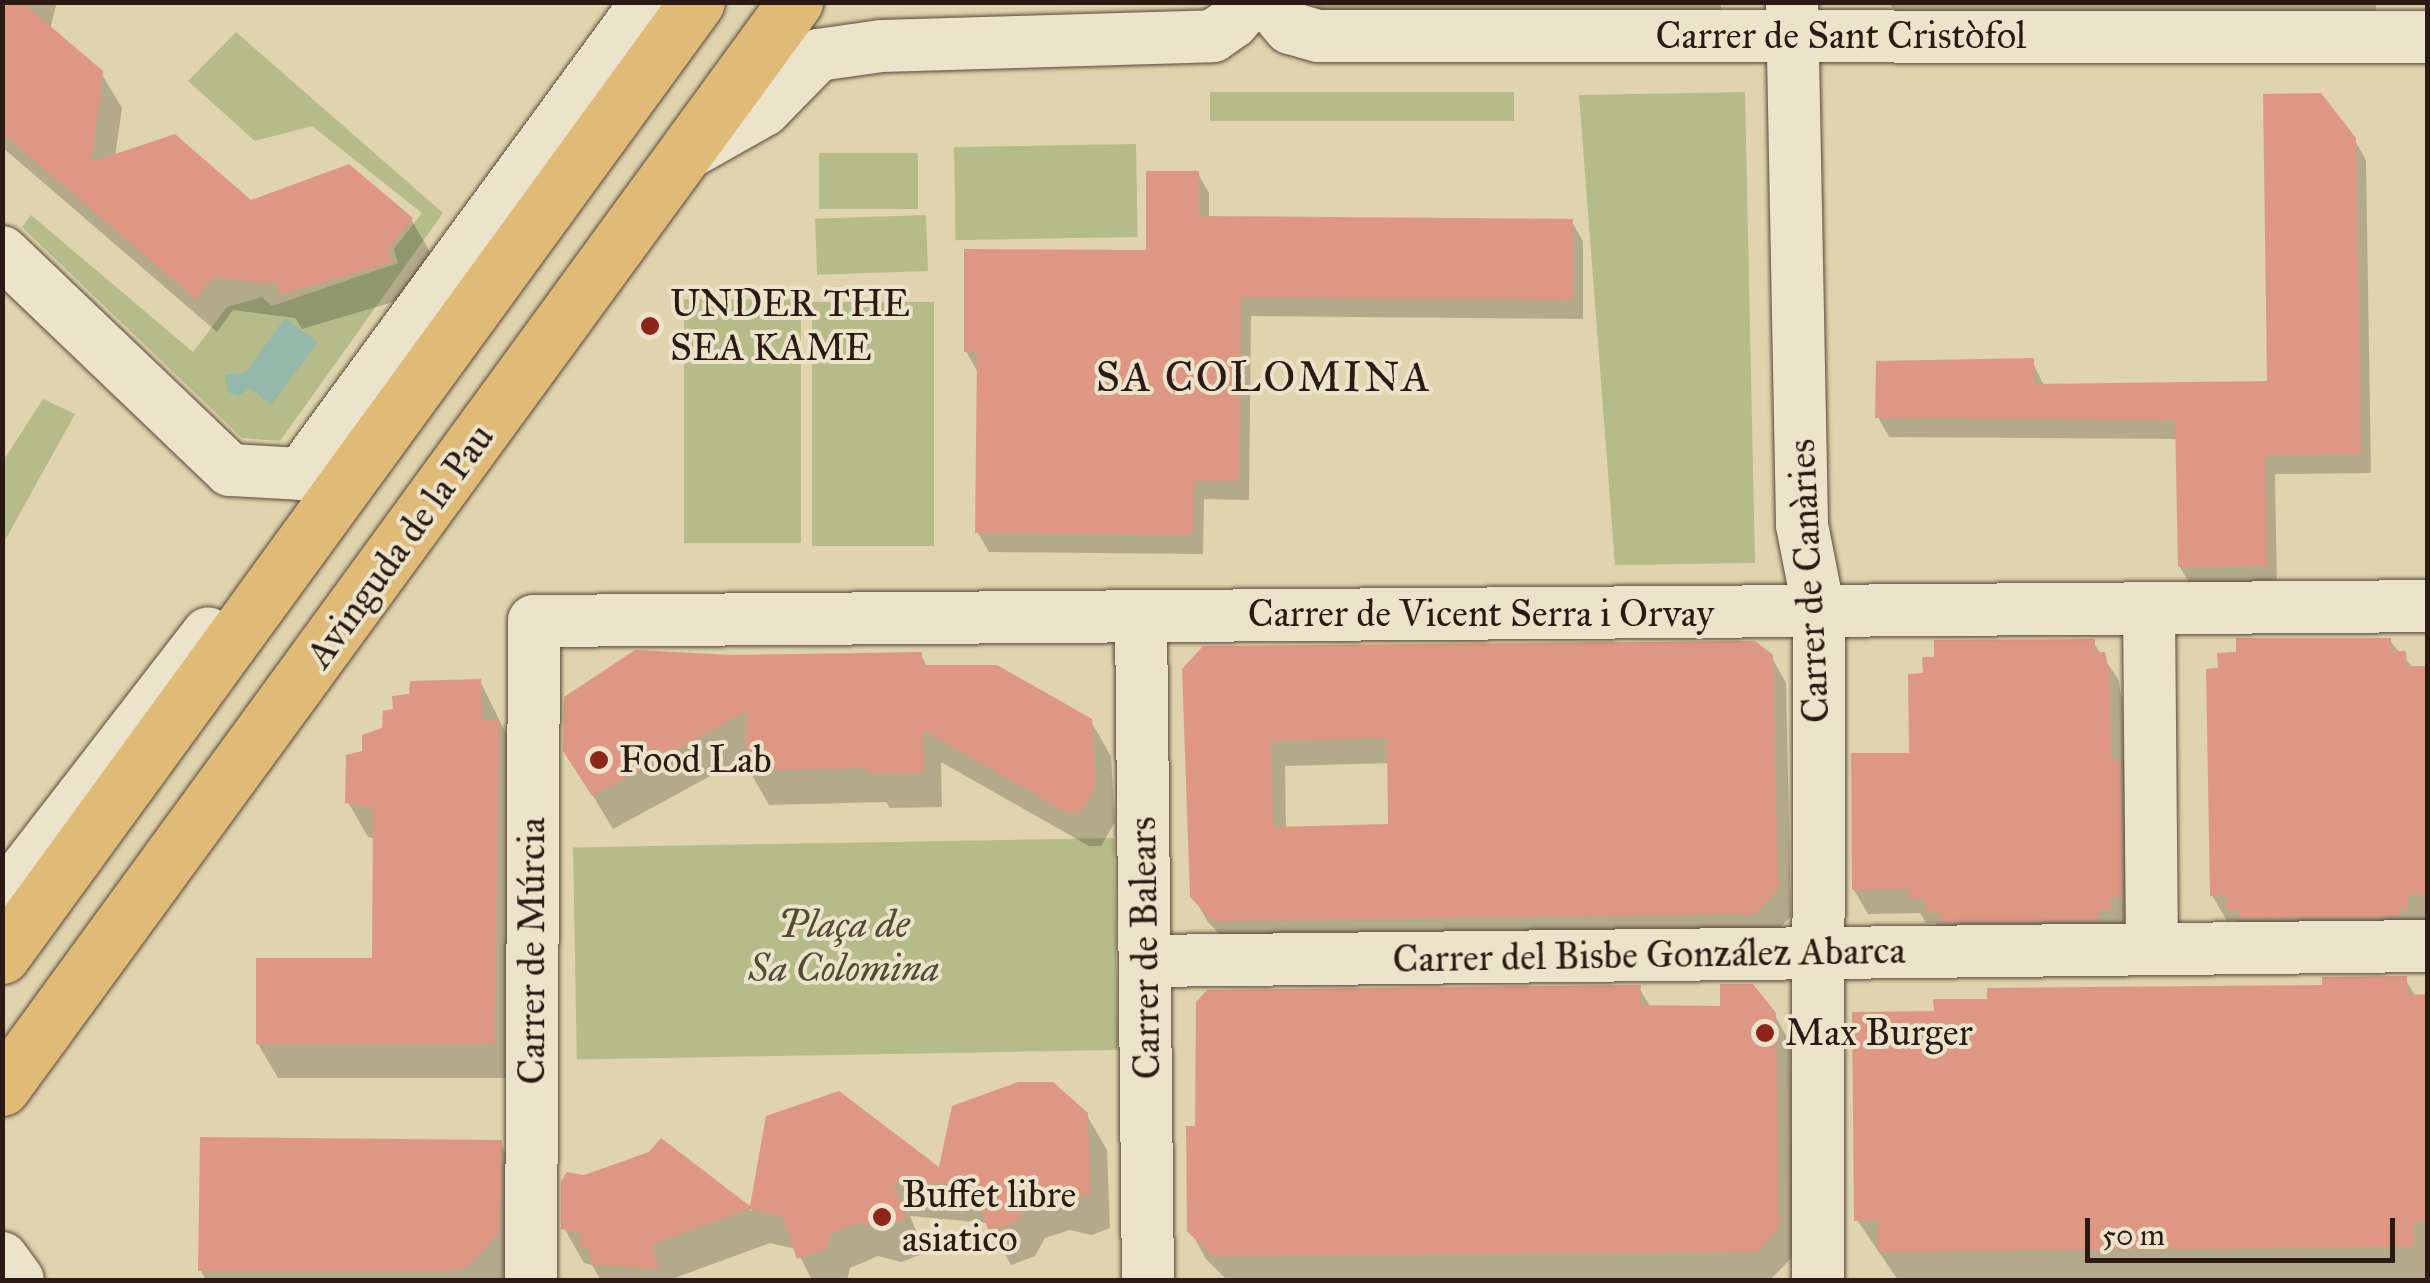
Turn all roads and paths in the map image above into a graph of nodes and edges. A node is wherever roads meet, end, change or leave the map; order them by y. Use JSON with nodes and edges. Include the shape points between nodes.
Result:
{"nodes":[{"id":1,"x":647,"y":2,"type":"edge"},
{"id":2,"x":697,"y":2,"type":"edge"},
{"id":3,"x":794,"y":2,"type":"edge"},
{"id":4,"x":1268,"y":2,"type":"edge"},
{"id":5,"x":1232,"y":19,"type":"edge"},
{"id":6,"x":1792,"y":19,"type":"edge"},
{"id":7,"x":1318,"y":36,"type":"junction"},
{"id":8,"x":2428,"y":37,"type":"edge"},
{"id":9,"x":686,"y":154,"type":"junction"},
{"id":10,"x":2,"y":252,"type":"edge"},
{"id":11,"x":298,"y":554,"type":"junction"},
{"id":12,"x":2428,"y":606,"type":"edge"},
{"id":13,"x":2149,"y":608,"type":"junction"},
{"id":14,"x":1819,"y":612,"type":"junction"},
{"id":15,"x":1141,"y":616,"type":"junction"},
{"id":16,"x":534,"y":620,"type":"joint"},
{"id":17,"x":2,"y":900,"type":"edge"},
{"id":18,"x":2428,"y":946,"type":"edge"},
{"id":19,"x":2152,"y":949,"type":"junction"},
{"id":20,"x":1818,"y":953,"type":"junction"},
{"id":21,"x":2,"y":956,"type":"edge"},
{"id":22,"x":1145,"y":961,"type":"junction"},
{"id":23,"x":7,"y":1091,"type":"edge"},
{"id":24,"x":2,"y":1258,"type":"edge"},
{"id":25,"x":18,"y":1280,"type":"edge"},
{"id":26,"x":531,"y":1280,"type":"edge"},
{"id":27,"x":1148,"y":1280,"type":"edge"},
{"id":28,"x":1818,"y":1280,"type":"edge"}],
"edges":[{"from":1,"to":10,"type":"street","via":[[300,474],[230,470]]},
{"from":2,"to":11,"type":"main road","name":"Avinguda de la Pau"},
{"from":3,"to":9,"type":"main road","name":"Avinguda de la Pau"},
{"from":4,"to":7,"type":"street","name":"Carrer de Sant Cristòfol","via":[[1290,28]]},
{"from":5,"to":7,"type":"street","via":[[1238,44],[1276,47]]},
{"from":5,"to":9,"type":"street","via":[[818,55],[764,110]]},
{"from":6,"to":7,"type":"street","name":"Carrer de Sant Cristòfol"},
{"from":6,"to":8,"type":"street","name":"Carrer de Sant Cristòfol"},
{"from":6,"to":14,"type":"street","name":"Carrer de Canàries","via":[[1802,526]]},
{"from":9,"to":23,"type":"main road","name":"Avinguda de la Pau"},
{"from":11,"to":17,"type":"street","via":[[254,578]]},
{"from":11,"to":21,"type":"main road","name":"Avinguda de la Pau"},
{"from":12,"to":13,"type":"street","name":"Carrer de Vicent Serra i Orvay"},
{"from":13,"to":14,"type":"street","name":"Carrer de Vicent Serra i Orvay"},
{"from":13,"to":19,"type":"street"},
{"from":14,"to":15,"type":"street","name":"Carrer de Vicent Serra i Orvay"},
{"from":14,"to":20,"type":"street","name":"Carrer de Canàries"},
{"from":15,"to":16,"type":"street","name":"Carrer de Vicent Serra i Orvay"},
{"from":15,"to":22,"type":"street","name":"Carrer de Balears"},
{"from":16,"to":26,"type":"street","name":"Carrer de Múrcia"},
{"from":18,"to":19,"type":"street","name":"Carrer del Bisbe González Abarca"},
{"from":19,"to":20,"type":"street","name":"Carrer del Bisbe González Abarca"},
{"from":20,"to":22,"type":"street","name":"Carrer del Bisbe González Abarca"},
{"from":20,"to":28,"type":"street","name":"Carrer de Canàries"},
{"from":22,"to":27,"type":"street","name":"Carrer de Balears"},
{"from":24,"to":25,"type":"street"}]}
